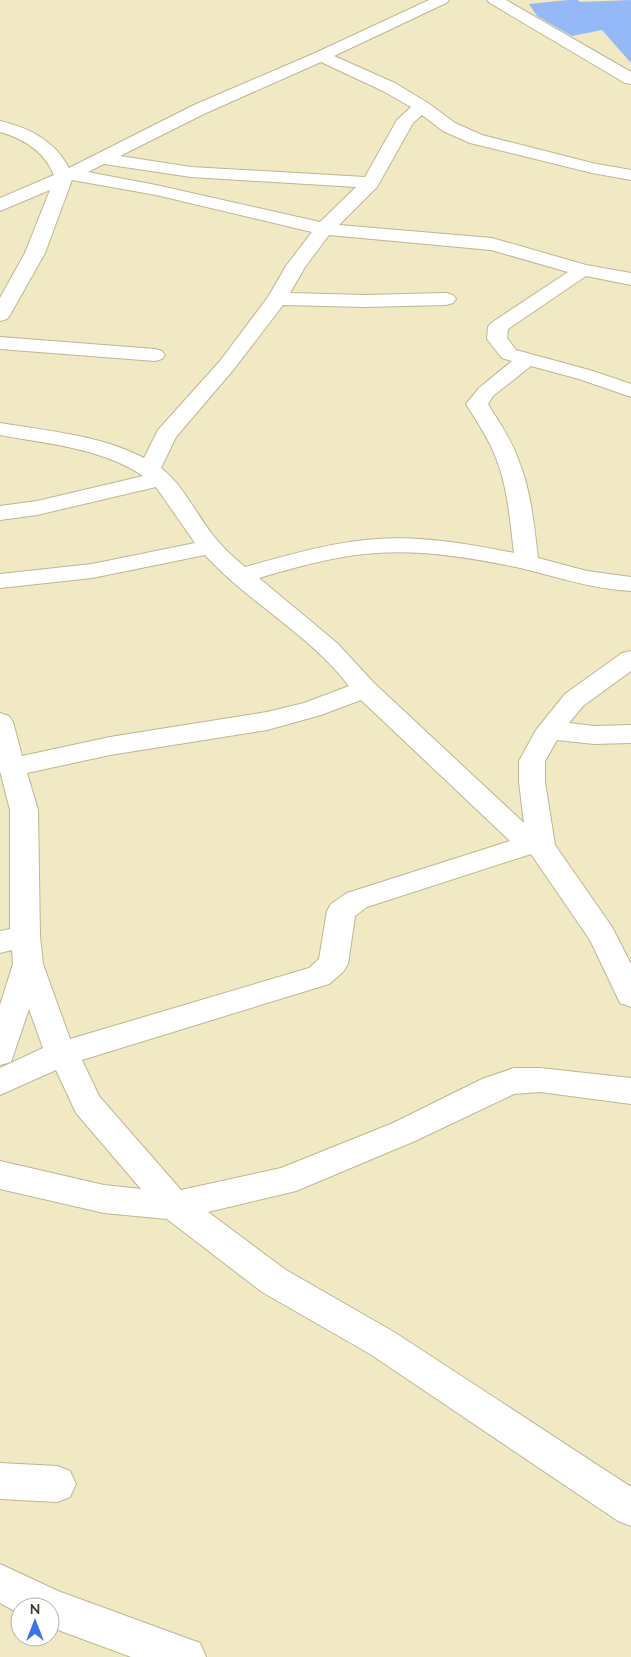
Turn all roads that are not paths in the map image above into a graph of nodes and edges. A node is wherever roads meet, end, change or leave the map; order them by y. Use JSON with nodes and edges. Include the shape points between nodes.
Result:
{"nodes":[{"id":1,"x":441,"y":0,"type":"edge"},
{"id":2,"x":495,"y":0,"type":"edge"},
{"id":3,"x":321,"y":56,"type":"junction"},
{"id":4,"x":631,"y":79,"type":"edge"},
{"id":5,"x":422,"y":107,"type":"junction"},
{"id":6,"x":0,"y":126,"type":"edge"},
{"id":7,"x":9,"y":131,"type":"edge"},
{"id":8,"x":101,"y":158,"type":"junction"},
{"id":9,"x":631,"y":175,"type":"edge"},
{"id":10,"x":66,"y":176,"type":"junction"},
{"id":11,"x":371,"y":183,"type":"junction"},
{"id":12,"x":0,"y":205,"type":"edge"},
{"id":13,"x":324,"y":229,"type":"junction"},
{"id":14,"x":582,"y":270,"type":"junction"},
{"id":15,"x":631,"y":279,"type":"edge"},
{"id":16,"x":277,"y":299,"type":"junction"},
{"id":17,"x":446,"y":299,"type":"dead end"},
{"id":18,"x":0,"y":315,"type":"edge"},
{"id":19,"x":0,"y":344,"type":"edge"},
{"id":20,"x":155,"y":355,"type":"dead end"},
{"id":21,"x":528,"y":359,"type":"junction"},
{"id":22,"x":631,"y":392,"type":"edge"},
{"id":23,"x":0,"y":429,"type":"edge"},
{"id":24,"x":155,"y":475,"type":"junction"},
{"id":25,"x":0,"y":513,"type":"edge"},
{"id":26,"x":210,"y":547,"type":"junction"},
{"id":27,"x":526,"y":562,"type":"junction"},
{"id":28,"x":241,"y":576,"type":"junction"},
{"id":29,"x":0,"y":581,"type":"edge"},
{"id":30,"x":631,"y":584,"type":"edge"},
{"id":31,"x":631,"y":659,"type":"edge"},
{"id":32,"x":365,"y":689,"type":"junction"},
{"id":33,"x":0,"y":722,"type":"edge"},
{"id":34,"x":549,"y":730,"type":"junction"},
{"id":35,"x":631,"y":734,"type":"edge"},
{"id":36,"x":7,"y":759,"type":"edge"},
{"id":37,"x":12,"y":814,"type":"edge"},
{"id":38,"x":538,"y":845,"type":"junction"},
{"id":39,"x":18,"y":947,"type":"edge"},
{"id":40,"x":631,"y":995,"type":"edge"},
{"id":41,"x":0,"y":1053,"type":"edge"},
{"id":42,"x":63,"y":1053,"type":"junction"},
{"id":43,"x":0,"y":1082,"type":"edge"},
{"id":44,"x":631,"y":1090,"type":"edge"},
{"id":45,"x":0,"y":1176,"type":"edge"},
{"id":46,"x":174,"y":1205,"type":"junction"},
{"id":47,"x":0,"y":1481,"type":"edge"},
{"id":48,"x":57,"y":1484,"type":"dead end"},
{"id":49,"x":631,"y":1508,"type":"edge"},
{"id":50,"x":0,"y":1583,"type":"edge"},
{"id":51,"x":27,"y":1597,"type":"edge"},
{"id":52,"x":60,"y":1612,"type":"edge"},
{"id":53,"x":186,"y":1657,"type":"edge"}],
"edges":[{"from":1,"to":3,"type":"street"},
{"from":2,"to":4,"type":"street"},
{"from":3,"to":5,"type":"street","via":[[389,87]]},
{"from":3,"to":8,"type":"street","via":[[200,109]]},
{"from":5,"to":9,"type":"street","via":[[449,127],[476,139]]},
{"from":5,"to":11,"type":"street","via":[[406,120]]},
{"from":6,"to":7,"type":"street"},
{"from":7,"to":10,"type":"street","via":[[35,140],[46,148]]},
{"from":8,"to":10,"type":"street"},
{"from":8,"to":11,"type":"street","via":[[191,172]]},
{"from":10,"to":12,"type":"street"},
{"from":10,"to":13,"type":"street","via":[[156,190]]},
{"from":10,"to":18,"type":"street","via":[[36,253]]},
{"from":11,"to":13,"type":"street"},
{"from":13,"to":14,"type":"street","via":[[492,244]]},
{"from":13,"to":16,"type":"street","via":[[296,266]]},
{"from":14,"to":15,"type":"street"},
{"from":14,"to":21,"type":"street","via":[[498,327],[497,338],[503,348],[509,354]]},
{"from":16,"to":17,"type":"street"},
{"from":16,"to":24,"type":"street","via":[[228,365],[166,436]]},
{"from":19,"to":20,"type":"street"},
{"from":21,"to":22,"type":"street"},
{"from":21,"to":27,"type":"street","via":[[486,392],[477,404],[510,466]]},
{"from":23,"to":24,"type":"street","via":[[102,449]]},
{"from":24,"to":25,"type":"street","via":[[38,508]]},
{"from":24,"to":26,"type":"street"},
{"from":26,"to":28,"type":"street"},
{"from":26,"to":29,"type":"street","via":[[92,571]]},
{"from":27,"to":28,"type":"street","via":[[450,549],[357,548],[280,564]]},
{"from":27,"to":30,"type":"street"},
{"from":28,"to":32,"type":"street","via":[[294,618],[346,666]]},
{"from":31,"to":34,"type":"street","via":[[574,700]]},
{"from":32,"to":36,"type":"street","via":[[312,710],[267,721]]},
{"from":32,"to":38,"type":"street","via":[[514,830]]},
{"from":33,"to":36,"type":"street"},
{"from":34,"to":35,"type":"street","via":[[594,735]]},
{"from":34,"to":38,"type":"street","via":[[532,761]]},
{"from":36,"to":37,"type":"street"},
{"from":37,"to":39,"type":"street"},
{"from":38,"to":40,"type":"street","via":[[602,935]]},
{"from":38,"to":42,"type":"street","via":[[357,900],[341,911],[333,964],[319,976]]},
{"from":39,"to":41,"type":"street"},
{"from":39,"to":42,"type":"street"},
{"from":42,"to":43,"type":"street"},
{"from":42,"to":46,"type":"street","via":[[87,1104]]},
{"from":44,"to":46,"type":"street","via":[[540,1080],[514,1081],[404,1132],[284,1181]]},
{"from":45,"to":46,"type":"street","via":[[104,1199]]},
{"from":46,"to":49,"type":"street","via":[[274,1281],[382,1343]]},
{"from":47,"to":48,"type":"street"},
{"from":50,"to":51,"type":"street"},
{"from":52,"to":53,"type":"street"}]}
